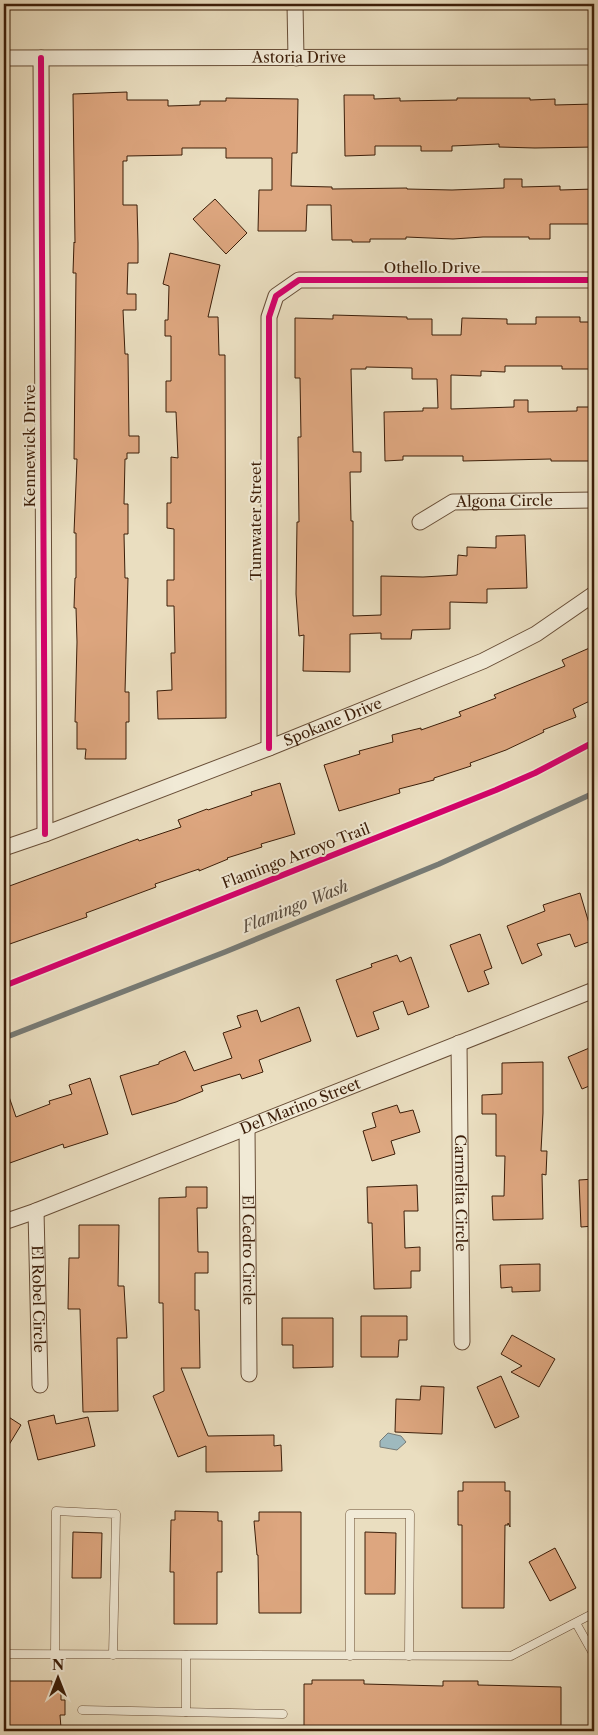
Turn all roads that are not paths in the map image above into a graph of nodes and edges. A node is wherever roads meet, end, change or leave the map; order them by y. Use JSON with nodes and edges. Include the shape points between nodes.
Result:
{"nodes":[{"id":1,"x":295,"y":4,"type":"edge"},
{"id":2,"x":594,"y":57,"type":"edge"},
{"id":3,"x":4,"y":58,"type":"edge"},
{"id":4,"x":41,"y":58,"type":"junction"},
{"id":5,"x":296,"y":58,"type":"junction"},
{"id":6,"x":594,"y":280,"type":"edge"},
{"id":7,"x":276,"y":296,"type":"joint"},
{"id":8,"x":594,"y":500,"type":"edge"},
{"id":9,"x":420,"y":522,"type":"dead end"},
{"id":10,"x":594,"y":594,"type":"edge"},
{"id":11,"x":269,"y":748,"type":"junction"},
{"id":12,"x":45,"y":834,"type":"junction"},
{"id":13,"x":4,"y":848,"type":"edge"},
{"id":14,"x":594,"y":990,"type":"edge"},
{"id":15,"x":459,"y":1043,"type":"junction"},
{"id":16,"x":247,"y":1128,"type":"junction"},
{"id":17,"x":36,"y":1212,"type":"junction"},
{"id":18,"x":4,"y":1222,"type":"edge"},
{"id":19,"x":462,"y":1342,"type":"dead end"},
{"id":20,"x":249,"y":1374,"type":"dead end"},
{"id":21,"x":40,"y":1385,"type":"dead end"},
{"id":22,"x":594,"y":1613,"type":"edge"},
{"id":23,"x":576,"y":1623,"type":"junction"},
{"id":24,"x":4,"y":1654,"type":"edge"},
{"id":25,"x":55,"y":1655,"type":"junction"},
{"id":26,"x":113,"y":1655,"type":"junction"},
{"id":27,"x":186,"y":1655,"type":"junction"},
{"id":28,"x":594,"y":1655,"type":"edge"},
{"id":29,"x":350,"y":1656,"type":"junction"},
{"id":30,"x":409,"y":1656,"type":"junction"},
{"id":31,"x":82,"y":1710,"type":"dead end"},
{"id":32,"x":186,"y":1712,"type":"junction"},
{"id":33,"x":283,"y":1714,"type":"dead end"}],
"edges":[{"from":1,"to":5,"type":"street"},
{"from":2,"to":5,"type":"street","name":"Astoria Drive"},
{"from":3,"to":4,"type":"street","name":"Astoria Drive"},
{"from":4,"to":5,"type":"street","name":"Astoria Drive"},
{"from":4,"to":12,"type":"street","name":"Kennewick Drive"},
{"from":6,"to":7,"type":"street","name":"Othello Drive","via":[[298,280]]},
{"from":7,"to":11,"type":"street","name":"Tumwater Street","via":[[269,316]]},
{"from":8,"to":9,"type":"street","name":"Algona Circle","via":[[453,502]]},
{"from":10,"to":11,"type":"street","name":"Spokane Drive","via":[[536,634],[483,661]]},
{"from":11,"to":12,"type":"street","name":"Spokane Drive"},
{"from":12,"to":13,"type":"street","name":"Spokane Drive"},
{"from":14,"to":15,"type":"street","name":"Del Marino Street"},
{"from":15,"to":16,"type":"street","name":"Del Marino Street"},
{"from":15,"to":19,"type":"street","name":"Carmelita Circle"},
{"from":16,"to":17,"type":"street","name":"Del Marino Street"},
{"from":16,"to":20,"type":"street","name":"El Cedro Circle"},
{"from":17,"to":18,"type":"street","name":"Del Marino Street"},
{"from":17,"to":21,"type":"street","name":"El Robel Circle"},
{"from":22,"to":23,"type":"lane"},
{"from":23,"to":28,"type":"lane"},
{"from":23,"to":30,"type":"lane","via":[[511,1656]]},
{"from":24,"to":25,"type":"lane"},
{"from":25,"to":26,"type":"lane"},
{"from":25,"to":26,"type":"lane","via":[[56,1511],[116,1514]]},
{"from":26,"to":27,"type":"lane"},
{"from":27,"to":29,"type":"lane"},
{"from":27,"to":32,"type":"lane"},
{"from":29,"to":30,"type":"lane"},
{"from":29,"to":30,"type":"lane","via":[[350,1514],[410,1514]]},
{"from":31,"to":32,"type":"lane"},
{"from":32,"to":33,"type":"lane"}]}
